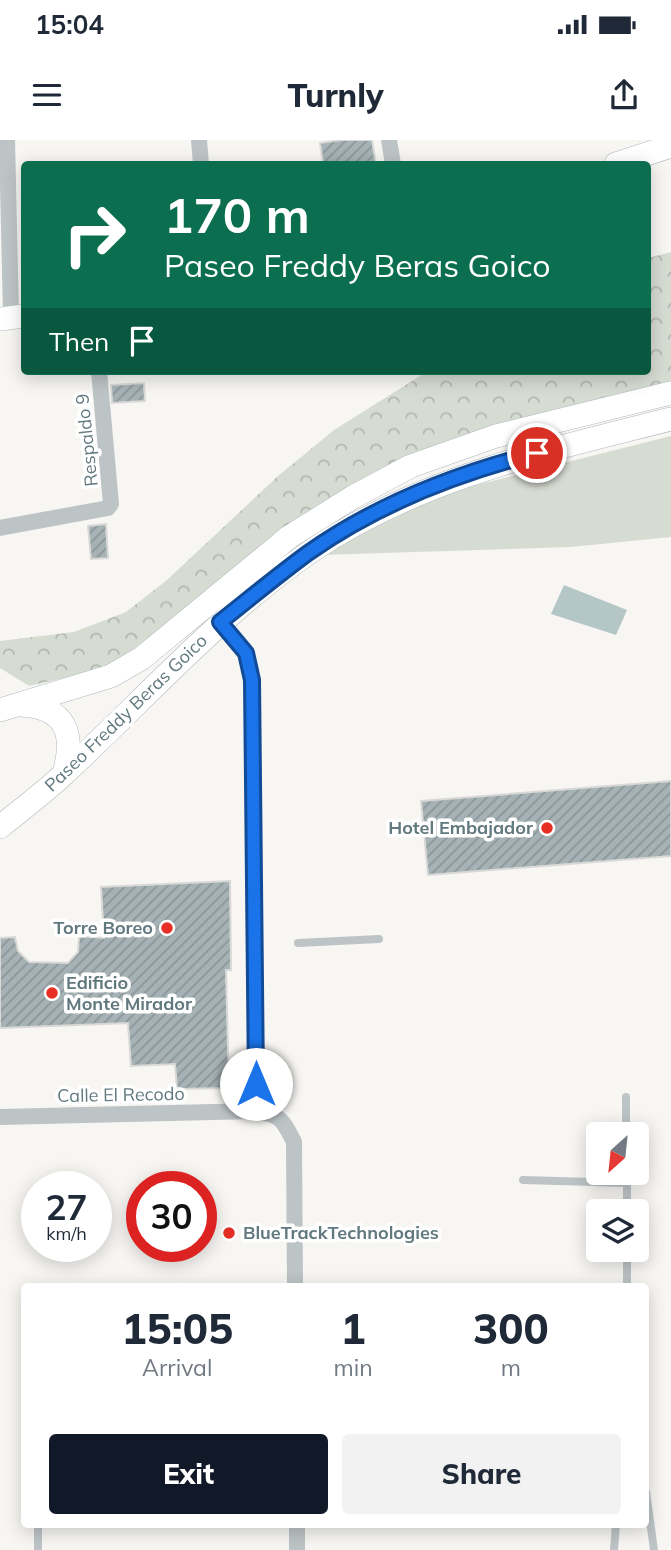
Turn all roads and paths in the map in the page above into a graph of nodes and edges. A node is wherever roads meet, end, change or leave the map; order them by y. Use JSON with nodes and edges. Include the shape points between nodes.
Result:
{"nodes":[{"id":1,"x":7,"y":140,"type":"edge"},
{"id":2,"x":199,"y":140,"type":"edge"},
{"id":3,"x":389,"y":140,"type":"edge"},
{"id":4,"x":671,"y":146,"type":"edge"},
{"id":5,"x":201,"y":161,"type":"edge"},
{"id":6,"x":392,"y":161,"type":"edge"},
{"id":7,"x":625,"y":161,"type":"edge"},
{"id":8,"x":21,"y":184,"type":"edge"},
{"id":9,"x":8,"y":186,"type":"junction"},
{"id":10,"x":12,"y":317,"type":"edge"},
{"id":11,"x":99,"y":375,"type":"edge"},
{"id":12,"x":671,"y":393,"type":"edge"},
{"id":13,"x":671,"y":419,"type":"edge"},
{"id":14,"x":0,"y":528,"type":"edge"},
{"id":15,"x":220,"y":622,"type":"junction"},
{"id":16,"x":4,"y":708,"type":"edge"},
{"id":17,"x":64,"y":775,"type":"junction"},
{"id":18,"x":0,"y":827,"type":"edge"},
{"id":19,"x":379,"y":939,"type":"dead end"},
{"id":20,"x":298,"y":943,"type":"dead end"},
{"id":21,"x":626,"y":1097,"type":"dead end"},
{"id":22,"x":256,"y":1111,"type":"junction"},
{"id":23,"x":0,"y":1117,"type":"edge"},
{"id":24,"x":626,"y":1122,"type":"edge"},
{"id":25,"x":523,"y":1180,"type":"dead end"},
{"id":26,"x":586,"y":1182,"type":"edge"},
{"id":27,"x":627,"y":1262,"type":"edge"},
{"id":28,"x":295,"y":1283,"type":"edge"},
{"id":29,"x":627,"y":1283,"type":"edge"},
{"id":30,"x":649,"y":1514,"type":"edge"},
{"id":31,"x":38,"y":1528,"type":"edge"},
{"id":32,"x":297,"y":1528,"type":"edge"},
{"id":33,"x":616,"y":1528,"type":"edge"},
{"id":34,"x":38,"y":1550,"type":"edge"},
{"id":35,"x":297,"y":1550,"type":"edge"},
{"id":36,"x":614,"y":1550,"type":"edge"},
{"id":37,"x":654,"y":1550,"type":"edge"}],
"edges":[{"from":1,"to":9,"type":"street"},
{"from":2,"to":5,"type":"street"},
{"from":3,"to":6,"type":"street"},
{"from":4,"to":7,"type":"street"},
{"from":8,"to":9,"type":"street"},
{"from":9,"to":10,"type":"street"},
{"from":11,"to":14,"type":"street","name":"Respaldo 9","via":[[111,504]]},
{"from":12,"to":16,"type":"street","name":"Paseo Freddy Beras Goico","via":[[496,436],[411,466],[289,537],[142,658],[111,676]]},
{"from":13,"to":15,"type":"street","name":"Paseo Freddy Beras Goico","via":[[510,460],[419,492],[309,552]]},
{"from":15,"to":17,"type":"street","name":"Paseo Freddy Beras Goico"},
{"from":15,"to":22,"type":"street","via":[[246,653],[252,680]]},
{"from":16,"to":17,"type":"street","via":[[38,707],[59,719],[69,739]]},
{"from":17,"to":18,"type":"street","name":"Paseo Freddy Beras Goico"},
{"from":19,"to":20,"type":"lane"},
{"from":21,"to":24,"type":"lane"},
{"from":22,"to":23,"type":"street","name":"Calle El Recodo"},
{"from":22,"to":28,"type":"street","name":"Calle El Recodo","via":[[283,1121],[294,1142]]},
{"from":25,"to":26,"type":"lane"},
{"from":27,"to":29,"type":"lane"},
{"from":30,"to":37,"type":"lane"},
{"from":31,"to":34,"type":"lane"},
{"from":32,"to":35,"type":"street"},
{"from":33,"to":36,"type":"lane"}]}
